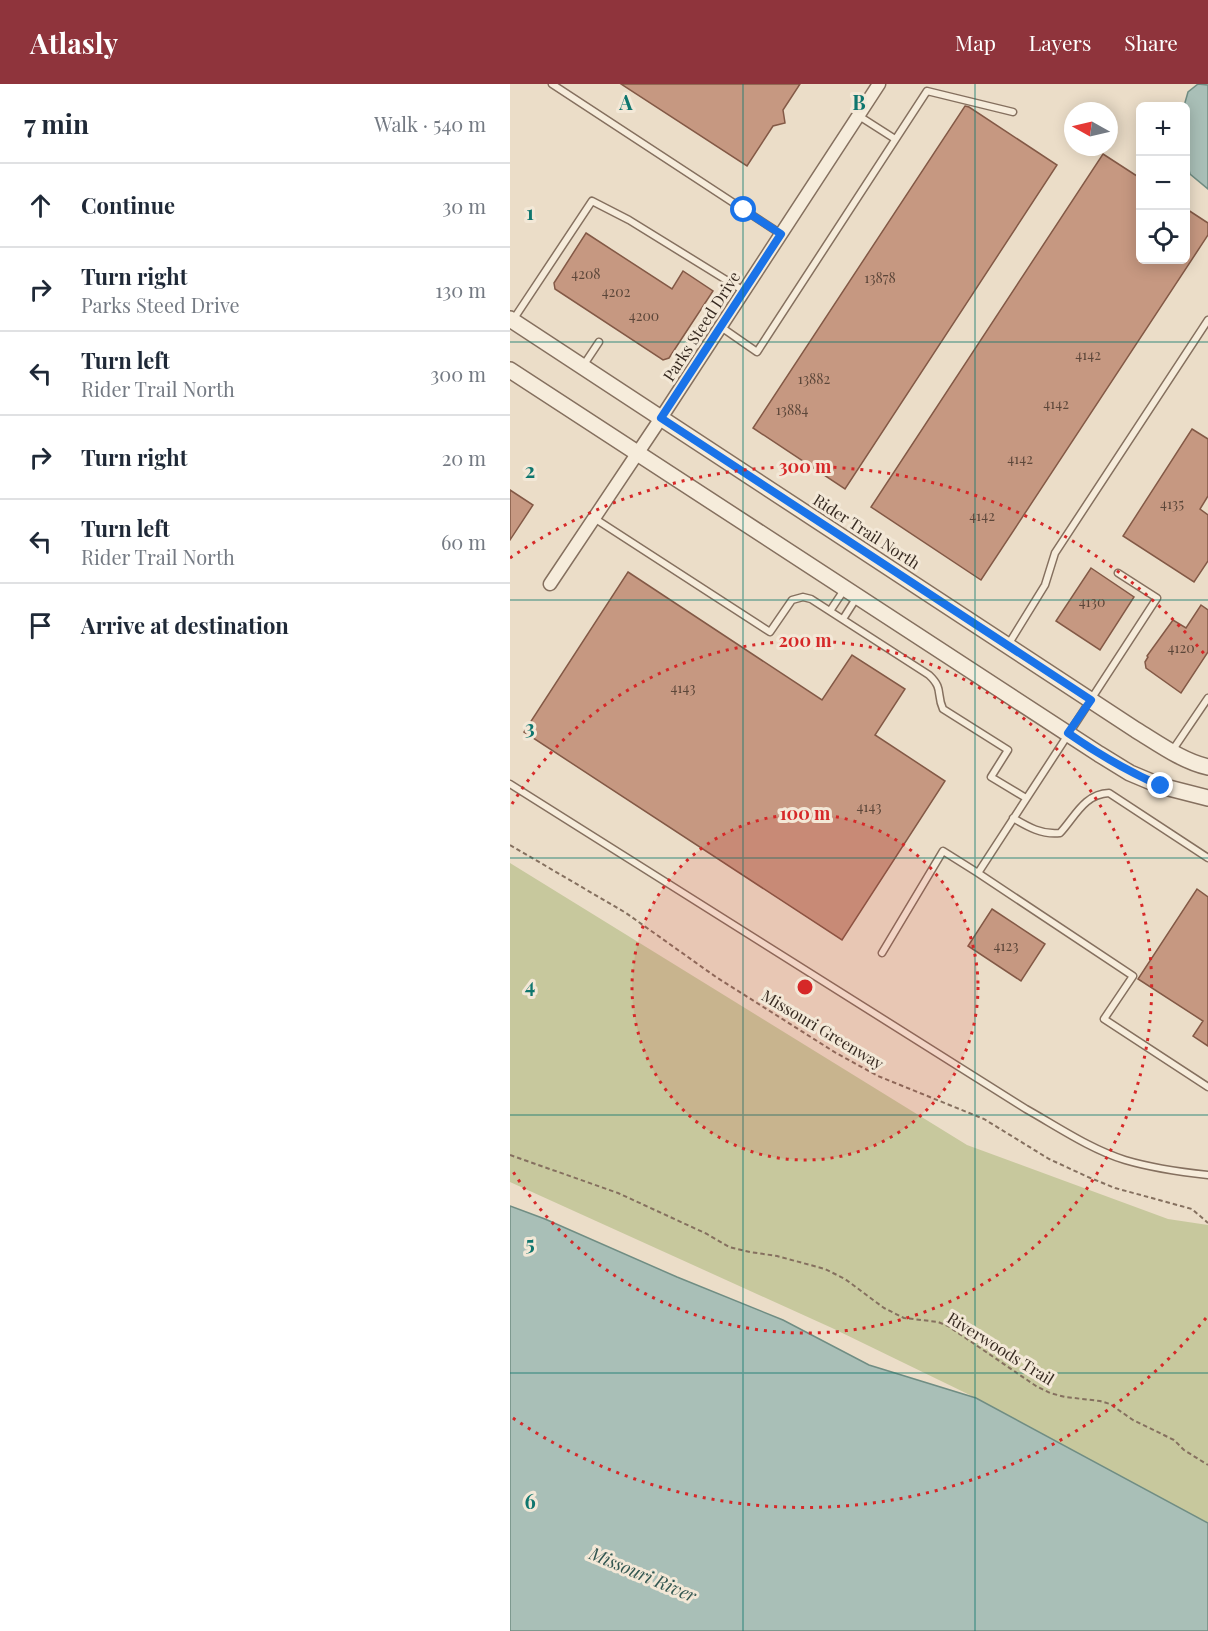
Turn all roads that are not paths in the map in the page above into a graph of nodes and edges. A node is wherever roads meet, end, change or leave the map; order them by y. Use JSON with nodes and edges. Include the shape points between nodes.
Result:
{"nodes":[{"id":1,"x":552,"y":84,"type":"edge"},
{"id":2,"x":879,"y":84,"type":"edge"},
{"id":3,"x":1013,"y":112,"type":"dead end"},
{"id":4,"x":858,"y":116,"type":"junction"},
{"id":5,"x":895,"y":139,"type":"junction"},
{"id":6,"x":781,"y":234,"type":"junction"},
{"id":7,"x":744,"y":291,"type":"junction"},
{"id":8,"x":511,"y":319,"type":"edge"},
{"id":9,"x":1208,"y":320,"type":"edge"},
{"id":10,"x":721,"y":327,"type":"junction"},
{"id":11,"x":599,"y":342,"type":"dead end"},
{"id":12,"x":583,"y":367,"type":"junction"},
{"id":13,"x":510,"y":370,"type":"edge"},
{"id":14,"x":661,"y":418,"type":"junction"},
{"id":15,"x":637,"y":453,"type":"junction"},
{"id":16,"x":594,"y":518,"type":"junction"},
{"id":17,"x":1118,"y":573,"type":"dead end"},
{"id":18,"x":550,"y":584,"type":"dead end"},
{"id":19,"x":851,"y":593,"type":"junction"},
{"id":20,"x":830,"y":611,"type":"junction"},
{"id":21,"x":843,"y":619,"type":"junction"},
{"id":22,"x":1008,"y":645,"type":"junction"},
{"id":23,"x":1208,"y":698,"type":"edge"},
{"id":24,"x":1091,"y":700,"type":"junction"},
{"id":25,"x":1068,"y":733,"type":"junction"},
{"id":26,"x":1172,"y":752,"type":"junction"},
{"id":27,"x":1208,"y":767,"type":"edge"},
{"id":28,"x":510,"y":784,"type":"edge"},
{"id":29,"x":1026,"y":798,"type":"junction"},
{"id":30,"x":1208,"y":798,"type":"edge"},
{"id":31,"x":1013,"y":818,"type":"junction"},
{"id":32,"x":1208,"y":858,"type":"edge"},
{"id":33,"x":978,"y":873,"type":"junction"},
{"id":34,"x":882,"y":953,"type":"dead end"},
{"id":35,"x":1208,"y":1087,"type":"edge"},
{"id":36,"x":1208,"y":1175,"type":"edge"}],
"edges":[{"from":1,"to":6,"type":"lane"},
{"from":2,"to":4,"type":"street","name":"Parks Steed Drive"},
{"from":3,"to":5,"type":"lane","via":[[927,91]]},
{"from":4,"to":5,"type":"lane"},
{"from":4,"to":6,"type":"street","name":"Parks Steed Drive"},
{"from":5,"to":10,"type":"lane","via":[[758,352]]},
{"from":6,"to":7,"type":"street","name":"Parks Steed Drive"},
{"from":7,"to":8,"type":"lane","via":[[592,201]]},
{"from":7,"to":10,"type":"street","name":"Parks Steed Drive"},
{"from":8,"to":12,"type":"street","name":"Rider Trail North"},
{"from":9,"to":22,"type":"lane","via":[[1055,553],[1045,585]]},
{"from":10,"to":14,"type":"street","name":"Parks Steed Drive"},
{"from":11,"to":12,"type":"lane"},
{"from":12,"to":14,"type":"street","name":"Rider Trail North"},
{"from":13,"to":15,"type":"street"},
{"from":14,"to":15,"type":"street","name":"Parks Steed Drive"},
{"from":14,"to":22,"type":"street","name":"Rider Trail North"},
{"from":15,"to":16,"type":"street","name":"Parks Steed Drive"},
{"from":15,"to":19,"type":"street"},
{"from":16,"to":18,"type":"street","name":"Parks Steed Drive"},
{"from":16,"to":20,"type":"lane","via":[[770,632],[792,600],[811,599]]},
{"from":17,"to":24,"type":"lane","via":[[1157,598]]},
{"from":19,"to":20,"type":"lane"},
{"from":19,"to":21,"type":"lane"},
{"from":19,"to":25,"type":"street"},
{"from":20,"to":21,"type":"lane"},
{"from":21,"to":29,"type":"lane","via":[[929,675],[939,686],[943,709],[1008,750],[991,777]]},
{"from":22,"to":24,"type":"street","name":"Rider Trail North"},
{"from":23,"to":26,"type":"lane"},
{"from":24,"to":25,"type":"lane"},
{"from":24,"to":26,"type":"street","name":"Rider Trail North"},
{"from":25,"to":29,"type":"lane"},
{"from":25,"to":30,"type":"street","via":[[1130,773]]},
{"from":26,"to":27,"type":"street","name":"Rider Trail North"},
{"from":28,"to":36,"type":"lane","via":[[1079,1140],[1124,1160]]},
{"from":29,"to":31,"type":"lane"},
{"from":31,"to":32,"type":"lane","via":[[1033,829],[1060,833],[1087,801],[1109,793]]},
{"from":31,"to":33,"type":"lane"},
{"from":33,"to":34,"type":"lane","via":[[943,851]]},
{"from":33,"to":35,"type":"lane","via":[[1133,976],[1104,1019]]}]}
